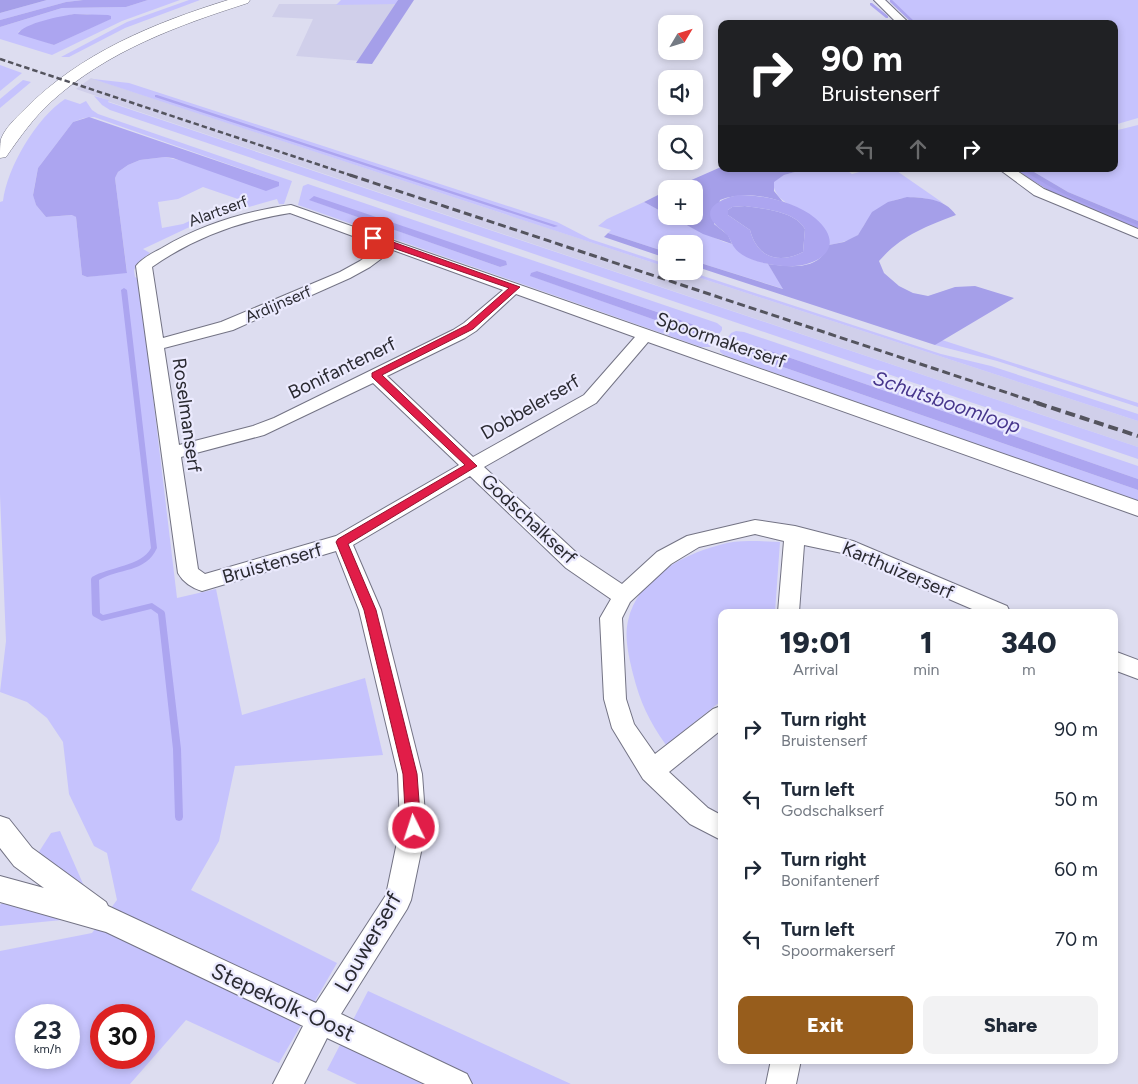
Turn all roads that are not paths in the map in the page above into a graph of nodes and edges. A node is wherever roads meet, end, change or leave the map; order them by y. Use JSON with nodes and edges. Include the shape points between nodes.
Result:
{"nodes":[{"id":1,"x":228,"y":0,"type":"edge"},
{"id":2,"x":244,"y":0,"type":"edge"},
{"id":3,"x":879,"y":0,"type":"edge"},
{"id":4,"x":901,"y":20,"type":"edge"},
{"id":5,"x":0,"y":133,"type":"edge"},
{"id":6,"x":0,"y":153,"type":"edge"},
{"id":7,"x":1010,"y":172,"type":"edge"},
{"id":8,"x":291,"y":209,"type":"joint"},
{"id":9,"x":1138,"y":234,"type":"edge"},
{"id":10,"x":391,"y":245,"type":"junction"},
{"id":11,"x":160,"y":254,"type":"joint"},
{"id":12,"x":516,"y":287,"type":"junction"},
{"id":13,"x":644,"y":335,"type":"junction"},
{"id":14,"x":156,"y":345,"type":"junction"},
{"id":15,"x":375,"y":375,"type":"junction"},
{"id":16,"x":171,"y":453,"type":"junction"},
{"id":17,"x":472,"y":466,"type":"junction"},
{"id":18,"x":1138,"y":509,"type":"edge"},
{"id":19,"x":795,"y":534,"type":"junction"},
{"id":20,"x":342,"y":542,"type":"junction"},
{"id":21,"x":202,"y":583,"type":"joint"},
{"id":22,"x":623,"y":596,"type":"junction"},
{"id":23,"x":788,"y":609,"type":"edge"},
{"id":24,"x":992,"y":609,"type":"edge"},
{"id":25,"x":1118,"y":662,"type":"edge"},
{"id":26,"x":1138,"y":670,"type":"edge"},
{"id":27,"x":718,"y":718,"type":"edge"},
{"id":28,"x":652,"y":771,"type":"junction"},
{"id":29,"x":718,"y":826,"type":"edge"},
{"id":30,"x":0,"y":828,"type":"edge"},
{"id":31,"x":0,"y":889,"type":"edge"},
{"id":32,"x":109,"y":920,"type":"junction"},
{"id":33,"x":321,"y":1020,"type":"junction"},
{"id":34,"x":785,"y":1064,"type":"edge"},
{"id":35,"x":288,"y":1084,"type":"edge"},
{"id":36,"x":456,"y":1084,"type":"edge"},
{"id":37,"x":781,"y":1084,"type":"edge"}],
"edges":[{"from":1,"to":5,"type":"main road","via":[[160,23],[99,52],[44,89]]},
{"from":2,"to":6,"type":"main road","via":[[167,26],[92,64],[33,110]]},
{"from":3,"to":4,"type":"street"},
{"from":7,"to":9,"type":"street","via":[[1039,192]]},
{"from":8,"to":10,"type":"street","name":"Spoormakerserf"},
{"from":8,"to":11,"type":"street","name":"Alartserf","via":[[229,224]]},
{"from":10,"to":12,"type":"street","name":"Spoormakerserf"},
{"from":10,"to":14,"type":"street","name":"Ardijnserf","via":[[345,275],[227,326]]},
{"from":11,"to":14,"type":"street","name":"Roselmanserf","via":[[144,266]]},
{"from":12,"to":13,"type":"street","name":"Spoormakerserf"},
{"from":12,"to":15,"type":"street","name":"Bonifantenerf","via":[[470,327]]},
{"from":13,"to":17,"type":"street","name":"Dobbelerserf","via":[[590,399]]},
{"from":13,"to":18,"type":"street","name":"Spoormakerserf"},
{"from":14,"to":16,"type":"street","name":"Roselmanserf"},
{"from":15,"to":16,"type":"street","name":"Bonifantenerf","via":[[258,432]]},
{"from":15,"to":17,"type":"street","name":"Godschalkserf"},
{"from":16,"to":21,"type":"street","name":"Roselmanserf","via":[[188,573]]},
{"from":17,"to":20,"type":"street","name":"Bruistenserf"},
{"from":17,"to":22,"type":"street","name":"Godschalkserf","via":[[572,562]]},
{"from":19,"to":22,"type":"street","name":"Karthuizerserf","via":[[755,527],[694,541],[664,558]]},
{"from":19,"to":23,"type":"street"},
{"from":19,"to":24,"type":"street","name":"Karthuizerserf","via":[[846,546]]},
{"from":20,"to":21,"type":"street","name":"Bruistenserf"},
{"from":20,"to":33,"type":"street","name":"Louwerserf","via":[[370,610],[410,774],[414,828],[398,900]]},
{"from":22,"to":28,"type":"street","name":"Karthuizerserf","via":[[611,618],[614,699],[624,728]]},
{"from":25,"to":26,"type":"street"},
{"from":27,"to":28,"type":"street"},
{"from":28,"to":29,"type":"street","name":"Karthuizerserf","via":[[699,816]]},
{"from":30,"to":32,"type":"street","name":"Stepekolk-Oost","via":[[23,857]]},
{"from":31,"to":32,"type":"street","name":"Stepekolk-Oost"},
{"from":32,"to":33,"type":"street","name":"Stepekolk-Oost"},
{"from":33,"to":35,"type":"street","name":"Louwerserf"},
{"from":33,"to":36,"type":"street","name":"Stepekolk-Oost"},
{"from":34,"to":37,"type":"street"}]}
